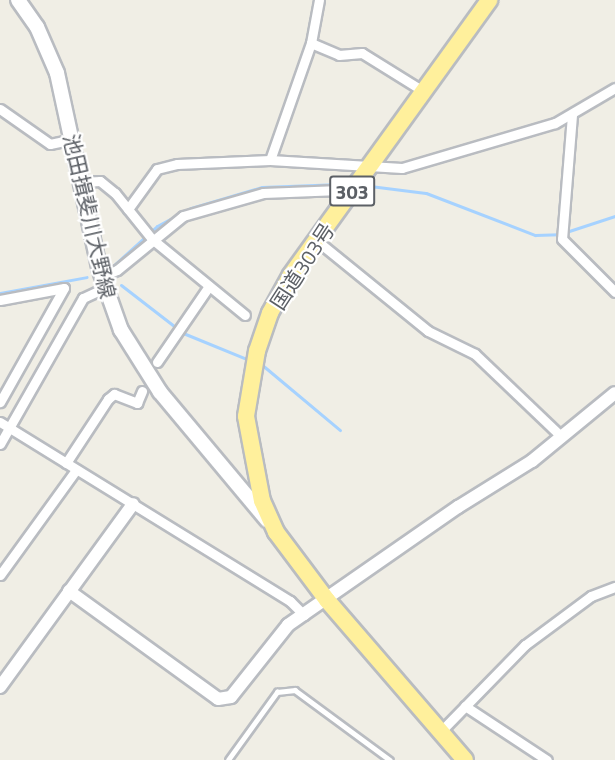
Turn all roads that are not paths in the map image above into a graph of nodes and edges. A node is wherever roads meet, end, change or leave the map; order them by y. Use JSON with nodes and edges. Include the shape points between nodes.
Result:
{"nodes":[{"id":1,"x":18,"y":0,"type":"edge"},
{"id":2,"x":319,"y":0,"type":"edge"},
{"id":3,"x":489,"y":0,"type":"edge"},
{"id":4,"x":311,"y":43,"type":"junction"},
{"id":5,"x":615,"y":88,"type":"edge"},
{"id":6,"x":423,"y":91,"type":"junction"},
{"id":7,"x":0,"y":109,"type":"edge"},
{"id":8,"x":572,"y":115,"type":"junction"},
{"id":9,"x":73,"y":139,"type":"junction"},
{"id":10,"x":270,"y":160,"type":"junction"},
{"id":11,"x":371,"y":165,"type":"junction"},
{"id":12,"x":81,"y":183,"type":"junction"},
{"id":13,"x":349,"y":194,"type":"junction"},
{"id":14,"x":128,"y":209,"type":"junction"},
{"id":15,"x":152,"y":239,"type":"junction"},
{"id":16,"x":316,"y":240,"type":"junction"},
{"id":17,"x":103,"y":283,"type":"junction"},
{"id":18,"x":209,"y":286,"type":"junction"},
{"id":19,"x":615,"y":292,"type":"edge"},
{"id":20,"x":0,"y":300,"type":"edge"},
{"id":21,"x":245,"y":315,"type":"dead end"},
{"id":22,"x":157,"y":362,"type":"dead end"},
{"id":23,"x":142,"y":391,"type":"dead end"},
{"id":24,"x":615,"y":393,"type":"edge"},
{"id":25,"x":249,"y":398,"type":"junction"},
{"id":26,"x":0,"y":402,"type":"edge"},
{"id":27,"x":0,"y":422,"type":"edge"},
{"id":28,"x":10,"y":428,"type":"junction"},
{"id":29,"x":562,"y":437,"type":"junction"},
{"id":30,"x":0,"y":444,"type":"edge"},
{"id":31,"x":66,"y":463,"type":"junction"},
{"id":32,"x":76,"y":470,"type":"junction"},
{"id":33,"x":134,"y":504,"type":"junction"},
{"id":34,"x":276,"y":532,"type":"junction"},
{"id":35,"x":0,"y":575,"type":"edge"},
{"id":36,"x":615,"y":587,"type":"edge"},
{"id":37,"x":69,"y":591,"type":"junction"},
{"id":38,"x":330,"y":597,"type":"junction"},
{"id":39,"x":304,"y":615,"type":"junction"},
{"id":40,"x":0,"y":687,"type":"edge"},
{"id":41,"x":465,"y":706,"type":"junction"},
{"id":42,"x":442,"y":729,"type":"junction"},
{"id":43,"x":228,"y":760,"type":"edge"},
{"id":44,"x":390,"y":760,"type":"edge"},
{"id":45,"x":465,"y":760,"type":"edge"},
{"id":46,"x":472,"y":760,"type":"edge"},
{"id":47,"x":546,"y":760,"type":"edge"}],
"edges":[{"from":1,"to":9,"type":"main road","name":"池田揖斐川大野線","via":[[37,27],[57,72]]},
{"from":2,"to":4,"type":"street"},
{"from":3,"to":6,"type":"highway","name":"国道303号","number":"303"},
{"from":4,"to":6,"type":"street","via":[[339,55],[362,53]]},
{"from":4,"to":10,"type":"street"},
{"from":5,"to":8,"type":"street"},
{"from":6,"to":11,"type":"highway","name":"国道303号","number":"303"},
{"from":7,"to":9,"type":"street","via":[[50,144]]},
{"from":8,"to":11,"type":"street","via":[[523,134],[402,168]]},
{"from":8,"to":19,"type":"street","via":[[562,239]]},
{"from":9,"to":12,"type":"main road","name":"池田揖斐川大野線"},
{"from":10,"to":11,"type":"street"},
{"from":10,"to":14,"type":"street","via":[[177,164],[157,169]]},
{"from":11,"to":13,"type":"highway","name":"国道303号","number":"303"},
{"from":12,"to":14,"type":"street","via":[[100,181]]},
{"from":12,"to":17,"type":"main road","name":"池田揖斐川大野線"},
{"from":13,"to":15,"type":"street","via":[[340,190],[263,193],[183,216]]},
{"from":13,"to":16,"type":"highway","name":"国道303号","number":"303"},
{"from":14,"to":15,"type":"street"},
{"from":15,"to":17,"type":"street"},
{"from":15,"to":18,"type":"street"},
{"from":16,"to":25,"type":"highway","name":"国道303号","number":"303","via":[[270,314],[257,351]]},
{"from":16,"to":29,"type":"street","via":[[428,331],[475,354]]},
{"from":17,"to":28,"type":"street","via":[[83,298]]},
{"from":17,"to":34,"type":"main road","name":"池田揖斐川大野線","via":[[121,330],[142,366]]},
{"from":18,"to":21,"type":"street"},
{"from":18,"to":22,"type":"street"},
{"from":20,"to":26,"type":"street","via":[[64,288]]},
{"from":23,"to":31,"type":"street","via":[[137,404],[114,394],[108,399]]},
{"from":24,"to":29,"type":"street"},
{"from":25,"to":34,"type":"highway","name":"国道303号","number":"303","via":[[247,435],[253,466],[262,501]]},
{"from":25,"to":38,"type":"highway","name":"国道303号","number":"303","via":[[259,463],[270,498],[284,528]]},
{"from":27,"to":28,"type":"street"},
{"from":28,"to":30,"type":"street"},
{"from":28,"to":31,"type":"street"},
{"from":29,"to":38,"type":"street"},
{"from":31,"to":32,"type":"street"},
{"from":32,"to":33,"type":"street"},
{"from":32,"to":35,"type":"street"},
{"from":33,"to":37,"type":"street"},
{"from":33,"to":39,"type":"street","via":[[290,601]]},
{"from":34,"to":38,"type":"highway","name":"国道303号","number":"303"},
{"from":36,"to":41,"type":"street","via":[[591,596],[525,645]]},
{"from":37,"to":39,"type":"street","via":[[218,699],[231,697],[272,640]]},
{"from":37,"to":40,"type":"street"},
{"from":38,"to":39,"type":"street"},
{"from":38,"to":42,"type":"highway","name":"国道303号","number":"303"},
{"from":41,"to":42,"type":"street"},
{"from":41,"to":47,"type":"street"},
{"from":42,"to":45,"type":"highway","name":"国道303号","number":"303"},
{"from":42,"to":46,"type":"highway","name":"国道303号","number":"303"},
{"from":43,"to":44,"type":"lane","via":[[277,692],[295,690]]}]}
